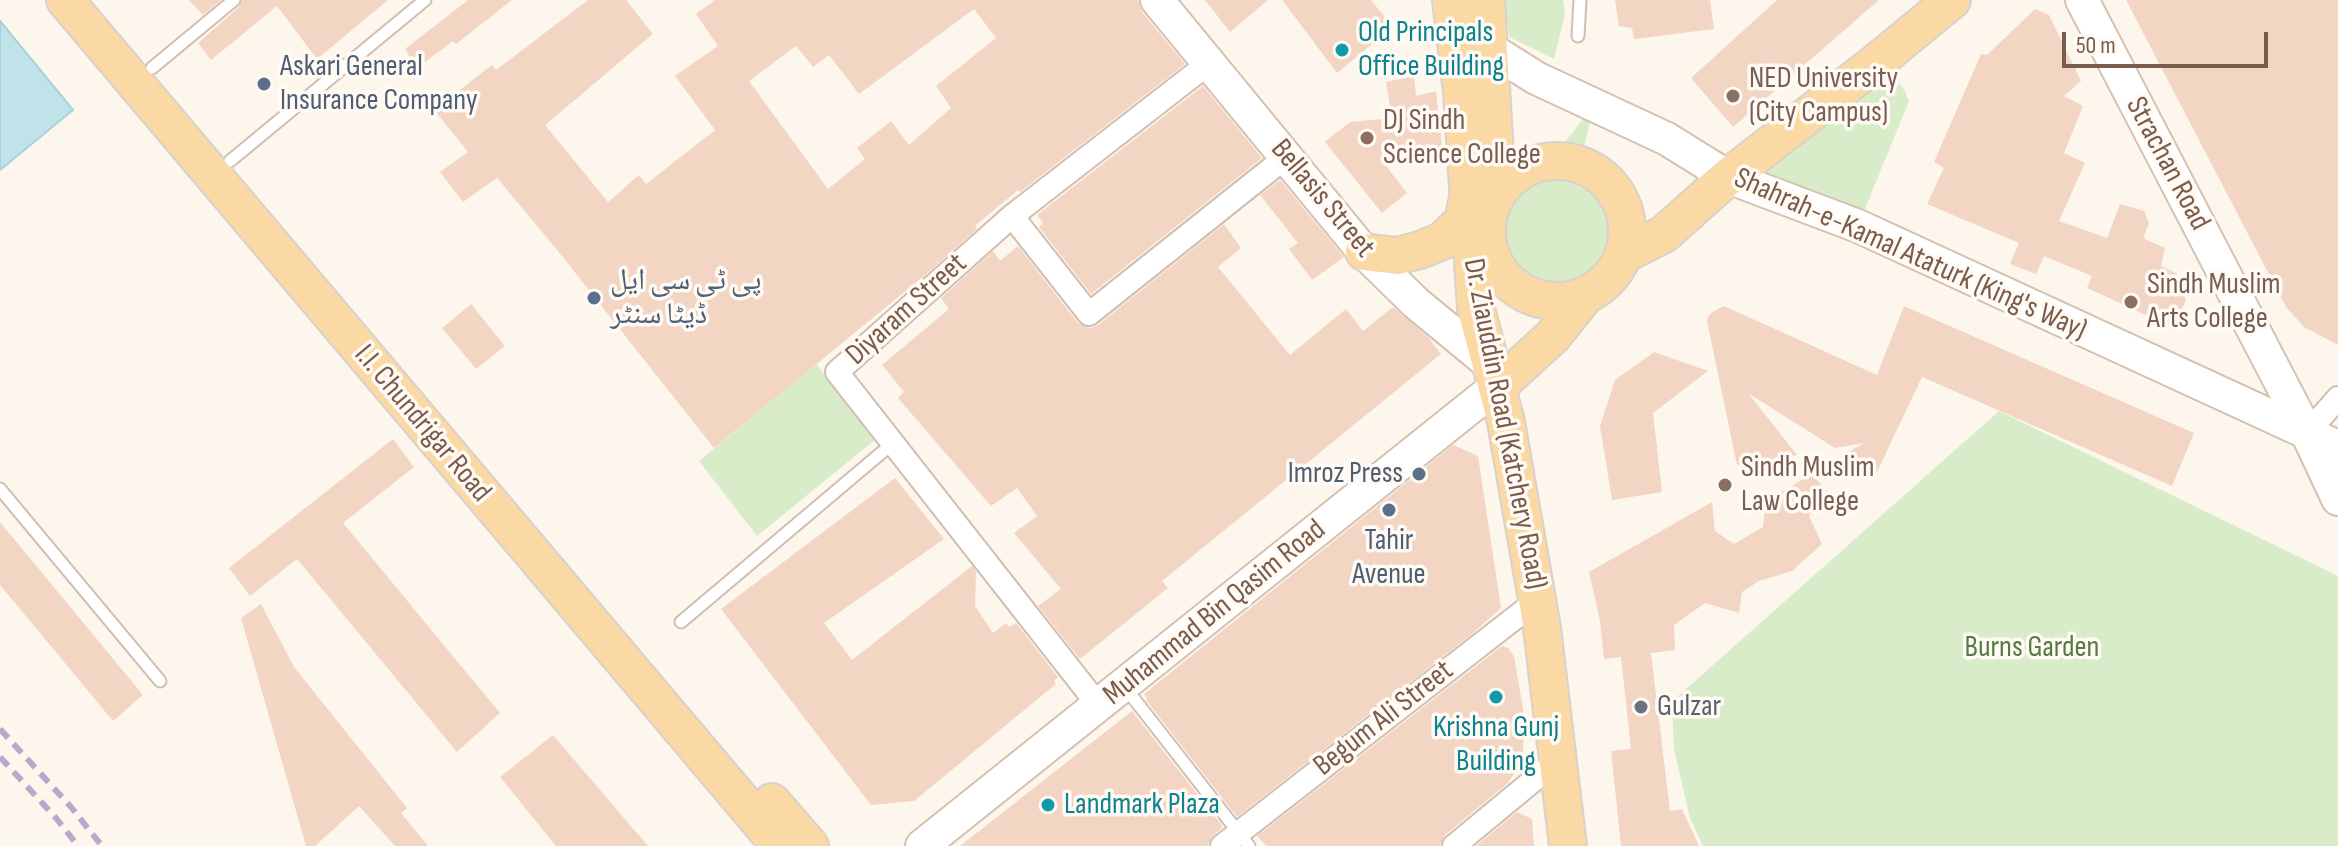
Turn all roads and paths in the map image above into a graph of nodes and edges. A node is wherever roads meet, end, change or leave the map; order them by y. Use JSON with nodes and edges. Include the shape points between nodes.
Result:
{"nodes":[{"id":1,"x":65,"y":0,"type":"edge"},
{"id":2,"x":95,"y":0,"type":"edge"},
{"id":3,"x":234,"y":0,"type":"edge"},
{"id":4,"x":425,"y":0,"type":"edge"},
{"id":5,"x":1157,"y":0,"type":"edge"},
{"id":6,"x":1451,"y":0,"type":"edge"},
{"id":7,"x":1486,"y":0,"type":"edge"},
{"id":8,"x":1580,"y":0,"type":"edge"},
{"id":9,"x":1952,"y":0,"type":"edge"},
{"id":10,"x":2082,"y":0,"type":"edge"},
{"id":11,"x":1578,"y":36,"type":"dead end"},
{"id":12,"x":1490,"y":49,"type":"junction"},
{"id":13,"x":1209,"y":63,"type":"junction"},
{"id":14,"x":152,"y":68,"type":"junction"},
{"id":15,"x":1286,"y":157,"type":"junction"},
{"id":16,"x":230,"y":161,"type":"junction"},
{"id":17,"x":1728,"y":177,"type":"junction"},
{"id":18,"x":1012,"y":216,"type":"junction"},
{"id":19,"x":1481,"y":218,"type":"junction"},
{"id":20,"x":1364,"y":252,"type":"junction"},
{"id":21,"x":1625,"y":254,"type":"junction"},
{"id":22,"x":1584,"y":297,"type":"junction"},
{"id":23,"x":1498,"y":376,"type":"junction"},
{"id":24,"x":2338,"y":398,"type":"edge"},
{"id":25,"x":2307,"y":433,"type":"junction"},
{"id":26,"x":893,"y":443,"type":"junction"},
{"id":27,"x":2338,"y":447,"type":"edge"},
{"id":28,"x":0,"y":489,"type":"edge"},
{"id":29,"x":2338,"y":499,"type":"edge"},
{"id":30,"x":1542,"y":596,"type":"junction"},
{"id":31,"x":681,"y":622,"type":"dead end"},
{"id":32,"x":160,"y":681,"type":"dead end"},
{"id":33,"x":1111,"y":696,"type":"junction"},
{"id":34,"x":1563,"y":756,"type":"junction"},
{"id":35,"x":1236,"y":842,"type":"edge"},
{"id":36,"x":780,"y":846,"type":"edge"},
{"id":37,"x":810,"y":846,"type":"edge"},
{"id":38,"x":922,"y":846,"type":"edge"},
{"id":39,"x":1454,"y":846,"type":"edge"},
{"id":40,"x":1568,"y":846,"type":"edge"},
{"id":41,"x":1583,"y":846,"type":"edge"}],
"edges":[{"from":1,"to":36,"type":"main road","name":"I.I. Chundrigar Road"},
{"from":2,"to":14,"type":"main road","name":"I.I. Chundrigar Road"},
{"from":3,"to":14,"type":"lane"},
{"from":4,"to":16,"type":"lane"},
{"from":5,"to":13,"type":"street","name":"Bellasis Street"},
{"from":6,"to":19,"type":"main road","name":"Dr. Ziauddin Road (Katchery Road)"},
{"from":7,"to":12,"type":"main road","name":"Dr. Ziauddin Road (Katchery Road)"},
{"from":8,"to":11,"type":"lane"},
{"from":9,"to":17,"type":"main road"},
{"from":10,"to":25,"type":"street","name":"Strachan Road"},
{"from":12,"to":17,"type":"street","name":"Shahrah-e-Kamal Ataturk (King's Way)","via":[[1536,78],[1667,139]]},
{"from":12,"to":19,"type":"main road","name":"Dr. Ziauddin Road (Katchery Road)","via":[[1496,174]]},
{"from":13,"to":15,"type":"street","name":"Bellasis Street"},
{"from":13,"to":18,"type":"street"},
{"from":14,"to":16,"type":"main road","name":"I.I. Chundrigar Road"},
{"from":15,"to":18,"type":"street","via":[[1089,314]]},
{"from":15,"to":20,"type":"street","name":"Bellasis Street"},
{"from":16,"to":37,"type":"main road","name":"I.I. Chundrigar Road"},
{"from":17,"to":21,"type":"main road","via":[[1664,234]]},
{"from":17,"to":25,"type":"street","name":"Shahrah-e-Kamal Ataturk (King's Way)","via":[[1858,226]]},
{"from":18,"to":26,"type":"street","name":"Diyaram Street","via":[[837,372]]},
{"from":19,"to":20,"type":"main road","via":[[1463,221],[1442,241],[1420,250],[1397,256]]},
{"from":19,"to":21,"type":"main road","via":[[1513,176],[1534,164],[1580,164],[1618,193],[1626,217]]},
{"from":19,"to":22,"type":"main road","via":[[1507,278],[1525,294],[1548,301]]},
{"from":19,"to":23,"type":"main road","name":"Dr. Ziauddin Road (Katchery Road)"},
{"from":20,"to":23,"type":"street","name":"Bellasis Street"},
{"from":21,"to":22,"type":"main road","via":[[1612,275]]},
{"from":22,"to":23,"type":"main road","via":[[1553,336]]},
{"from":23,"to":30,"type":"main road","name":"Dr. Ziauddin Road (Katchery Road)"},
{"from":23,"to":33,"type":"street","name":"Muhammad Bin Qasim Road"},
{"from":24,"to":25,"type":"street"},
{"from":25,"to":27,"type":"street","name":"Shahrah-e-Kamal Ataturk (King's Way)"},
{"from":25,"to":29,"type":"street","name":"Strachan Road"},
{"from":26,"to":31,"type":"lane"},
{"from":26,"to":33,"type":"street","name":"Diyaram Street"},
{"from":28,"to":32,"type":"lane"},
{"from":30,"to":34,"type":"main road","name":"Dr. Ziauddin Road (Katchery Road)"},
{"from":30,"to":35,"type":"street","name":"Begum Ali Street"},
{"from":33,"to":35,"type":"lane"},
{"from":33,"to":38,"type":"street","name":"Muhammad Bin Qasim Road"},
{"from":34,"to":39,"type":"street"},
{"from":34,"to":40,"type":"main road","name":"Dr. Ziauddin Road (Katchery Road)"},
{"from":34,"to":41,"type":"main road","name":"Dr. Ziauddin Road (Katchery Road)"}]}
